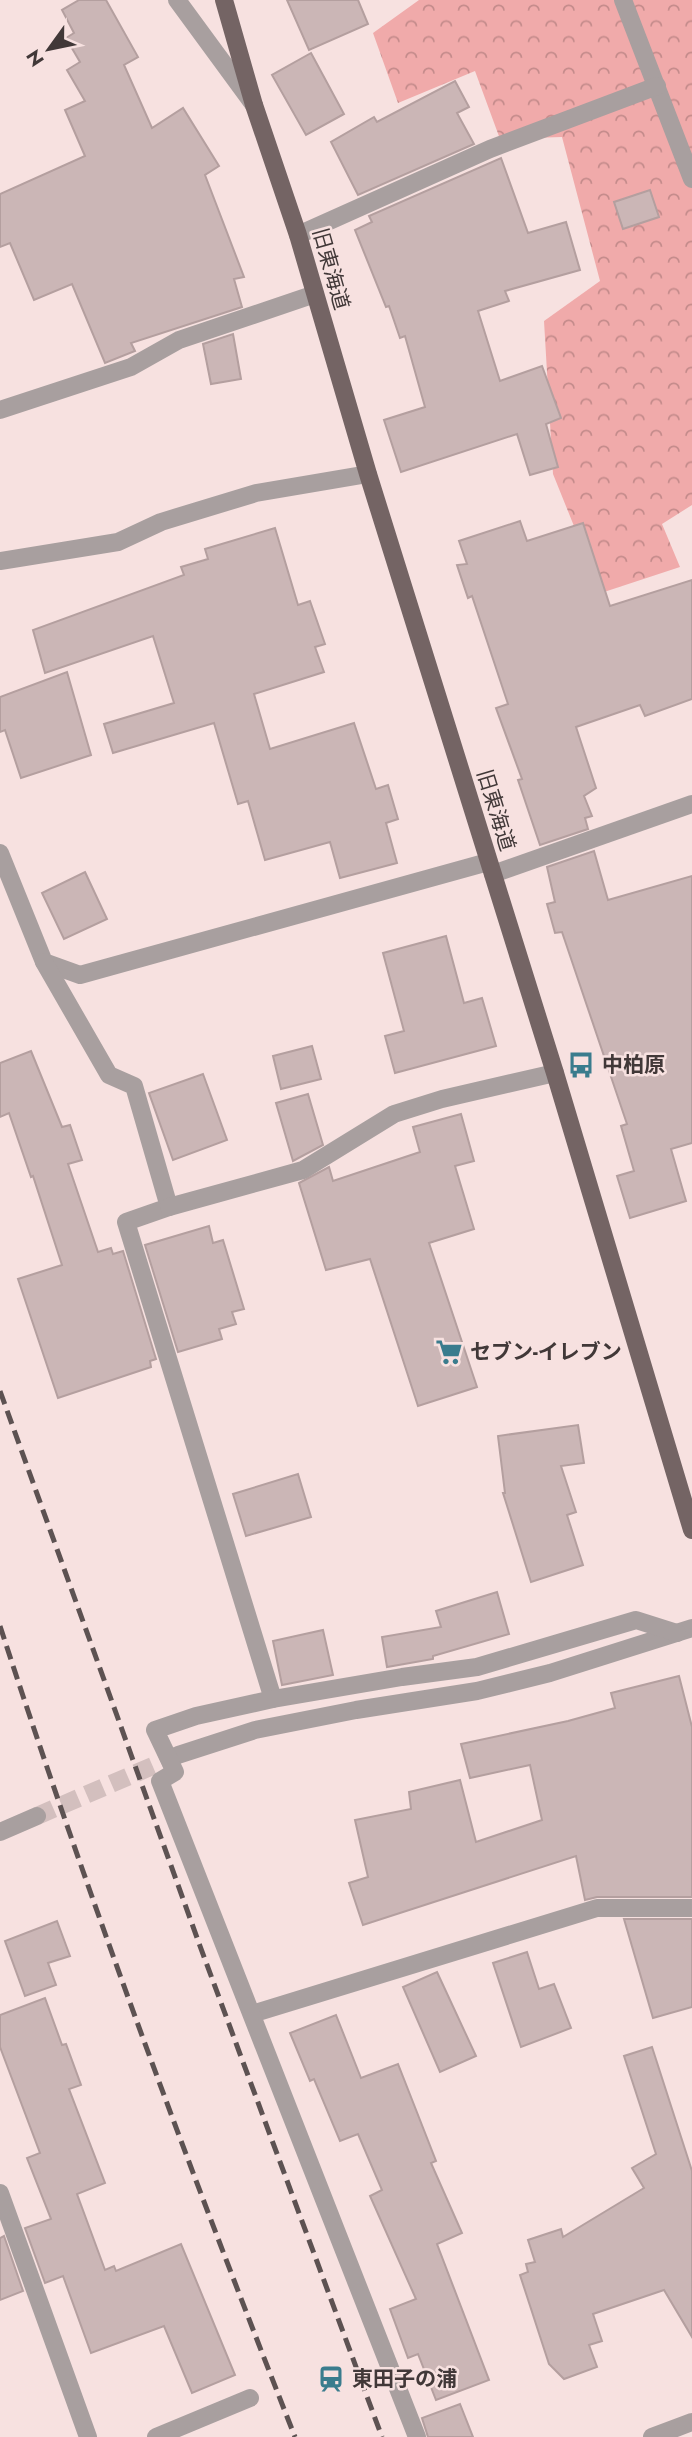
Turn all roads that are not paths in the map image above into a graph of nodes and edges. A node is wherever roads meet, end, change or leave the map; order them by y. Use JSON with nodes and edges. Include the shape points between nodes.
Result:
{"nodes":[{"id":1,"x":177,"y":0,"type":"edge"},
{"id":2,"x":224,"y":0,"type":"edge"},
{"id":3,"x":623,"y":0,"type":"edge"},
{"id":4,"x":657,"y":86,"type":"junction"},
{"id":5,"x":254,"y":105,"type":"junction"},
{"id":6,"x":692,"y":179,"type":"edge"},
{"id":7,"x":298,"y":235,"type":"junction"},
{"id":8,"x":314,"y":295,"type":"junction"},
{"id":9,"x":0,"y":411,"type":"edge"},
{"id":10,"x":368,"y":474,"type":"junction"},
{"id":11,"x":0,"y":561,"type":"edge"},
{"id":12,"x":692,"y":804,"type":"edge"},
{"id":13,"x":0,"y":853,"type":"edge"},
{"id":14,"x":491,"y":868,"type":"junction"},
{"id":15,"x":44,"y":962,"type":"junction"},
{"id":16,"x":555,"y":1073,"type":"junction"},
{"id":17,"x":169,"y":1207,"type":"junction"},
{"id":18,"x":692,"y":1530,"type":"edge"},
{"id":19,"x":684,"y":1630,"type":"edge"},
{"id":20,"x":273,"y":1699,"type":"junction"},
{"id":21,"x":178,"y":1755,"type":"tunnel mouth"},
{"id":22,"x":37,"y":1816,"type":"tunnel mouth"},
{"id":23,"x":0,"y":1832,"type":"edge"},
{"id":24,"x":692,"y":1908,"type":"edge"},
{"id":25,"x":252,"y":2014,"type":"junction"},
{"id":26,"x":0,"y":2193,"type":"edge"},
{"id":27,"x":250,"y":2398,"type":"dead end"},
{"id":28,"x":692,"y":2422,"type":"edge"},
{"id":29,"x":88,"y":2437,"type":"edge"},
{"id":30,"x":156,"y":2437,"type":"edge"},
{"id":31,"x":417,"y":2437,"type":"edge"},
{"id":32,"x":652,"y":2437,"type":"edge"}],
"edges":[{"from":1,"to":5,"type":"street"},
{"from":2,"to":5,"type":"main road","name":"旧東海道"},
{"from":3,"to":4,"type":"street"},
{"from":4,"to":6,"type":"street"},
{"from":4,"to":7,"type":"street","via":[[490,149]]},
{"from":5,"to":7,"type":"main road","name":"旧東海道"},
{"from":7,"to":8,"type":"main road","name":"旧東海道"},
{"from":8,"to":9,"type":"street","via":[[179,340],[131,367]]},
{"from":8,"to":10,"type":"main road","name":"旧東海道"},
{"from":10,"to":11,"type":"street","via":[[256,493],[161,522],[118,542]]},
{"from":10,"to":14,"type":"main road","name":"旧東海道"},
{"from":12,"to":14,"type":"street"},
{"from":13,"to":15,"type":"street"},
{"from":14,"to":15,"type":"street","via":[[80,975]]},
{"from":14,"to":16,"type":"main road","name":"旧東海道"},
{"from":15,"to":17,"type":"street","via":[[109,1075],[134,1086]]},
{"from":16,"to":17,"type":"street","via":[[394,1114],[303,1170]]},
{"from":16,"to":18,"type":"main road","name":"旧東海道"},
{"from":17,"to":20,"type":"street","via":[[126,1222]]},
{"from":19,"to":20,"type":"street","via":[[636,1620],[477,1667]]},
{"from":19,"to":21,"type":"street","via":[[550,1673],[477,1691],[255,1730]]},
{"from":20,"to":25,"type":"street","via":[[196,1716],[155,1731],[175,1772],[160,1781]]},
{"from":22,"to":23,"type":"street"},
{"from":24,"to":25,"type":"street","via":[[597,1908]]},
{"from":25,"to":31,"type":"street"},
{"from":26,"to":29,"type":"street"},
{"from":27,"to":30,"type":"street"},
{"from":28,"to":32,"type":"street"}]}
